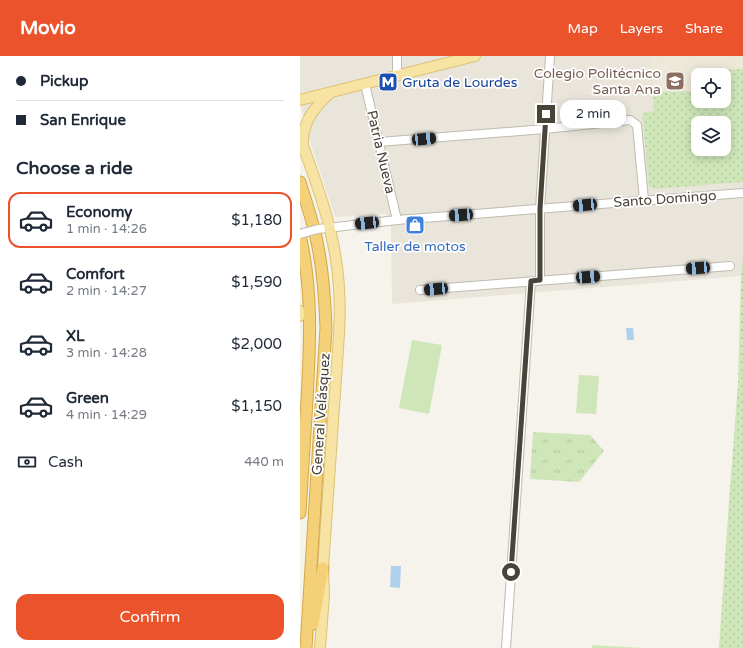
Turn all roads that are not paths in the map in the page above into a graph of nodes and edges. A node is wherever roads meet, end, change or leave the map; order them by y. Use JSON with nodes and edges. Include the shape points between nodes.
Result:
{"nodes":[{"id":1,"x":396,"y":56,"type":"edge"},
{"id":2,"x":475,"y":56,"type":"edge"},
{"id":3,"x":550,"y":56,"type":"edge"},
{"id":4,"x":398,"y":76,"type":"junction"},
{"id":5,"x":365,"y":84,"type":"junction"},
{"id":6,"x":329,"y":93,"type":"junction"},
{"id":7,"x":300,"y":100,"type":"edge"},
{"id":8,"x":545,"y":129,"type":"junction"},
{"id":9,"x":300,"y":137,"type":"edge"},
{"id":10,"x":379,"y":142,"type":"junction"},
{"id":11,"x":304,"y":148,"type":"junction"},
{"id":12,"x":300,"y":182,"type":"edge"},
{"id":13,"x":743,"y":193,"type":"edge"},
{"id":14,"x":644,"y":200,"type":"junction"},
{"id":15,"x":540,"y":209,"type":"junction"},
{"id":16,"x":397,"y":220,"type":"junction"},
{"id":17,"x":330,"y":227,"type":"junction"},
{"id":18,"x":300,"y":235,"type":"edge"},
{"id":19,"x":730,"y":266,"type":"dead end"},
{"id":20,"x":540,"y":280,"type":"junction"},
{"id":21,"x":531,"y":281,"type":"junction"},
{"id":22,"x":420,"y":290,"type":"dead end"},
{"id":23,"x":300,"y":311,"type":"edge"},
{"id":24,"x":300,"y":316,"type":"edge"},
{"id":25,"x":300,"y":513,"type":"edge"},
{"id":26,"x":324,"y":568,"type":"junction"},
{"id":27,"x":307,"y":648,"type":"edge"},
{"id":28,"x":320,"y":648,"type":"edge"},
{"id":29,"x":506,"y":648,"type":"edge"}],
"edges":[{"from":1,"to":4,"type":"street"},
{"from":2,"to":4,"type":"main road"},
{"from":3,"to":8,"type":"street"},
{"from":4,"to":5,"type":"main road"},
{"from":5,"to":6,"type":"main road"},
{"from":5,"to":10,"type":"street","name":"Patria Nueva"},
{"from":6,"to":7,"type":"main road"},
{"from":6,"to":11,"type":"main road","via":[[307,120]]},
{"from":8,"to":10,"type":"street"},
{"from":8,"to":14,"type":"street","via":[[630,120],[634,122],[637,125]]},
{"from":8,"to":15,"type":"street"},
{"from":9,"to":11,"type":"main road"},
{"from":10,"to":16,"type":"street","name":"Patria Nueva"},
{"from":11,"to":17,"type":"main road"},
{"from":12,"to":27,"type":"highway","name":"General Velásquez","via":[[321,261],[326,328]]},
{"from":13,"to":14,"type":"street","name":"Santo Domingo"},
{"from":14,"to":15,"type":"street","name":"Santo Domingo"},
{"from":15,"to":16,"type":"street","name":"Santo Domingo"},
{"from":15,"to":20,"type":"street"},
{"from":16,"to":17,"type":"street","name":"Santo Domingo"},
{"from":17,"to":18,"type":"street","name":"Santo Domingo","bridge":true},
{"from":17,"to":26,"type":"main road","via":[[339,278],[340,316]]},
{"from":18,"to":25,"type":"highway","name":"General Velásquez","via":[[308,282],[310,317]]},
{"from":19,"to":20,"type":"street"},
{"from":20,"to":21,"type":"street"},
{"from":21,"to":22,"type":"street"},
{"from":21,"to":29,"type":"street"},
{"from":23,"to":24,"type":"main road"},
{"from":26,"to":27,"type":"highway"},
{"from":26,"to":28,"type":"main road"}]}
